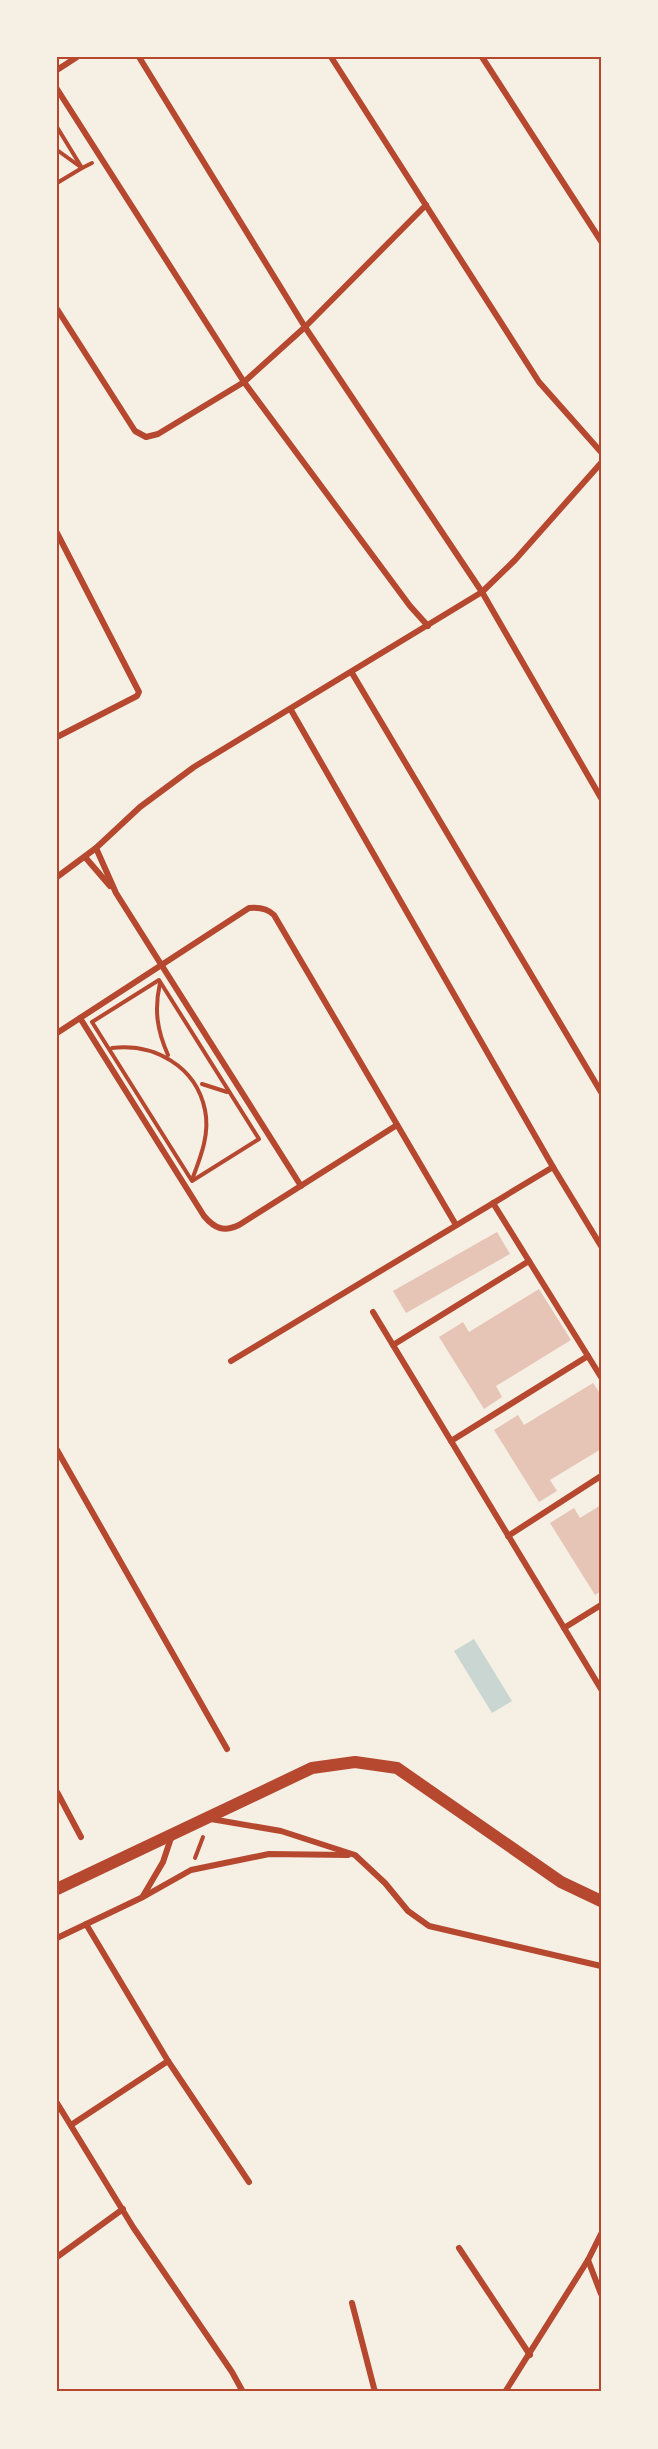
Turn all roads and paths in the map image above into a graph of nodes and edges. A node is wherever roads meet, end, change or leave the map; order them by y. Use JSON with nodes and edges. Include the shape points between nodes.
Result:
{"nodes":[{"id":1,"x":77,"y":57,"type":"edge"},
{"id":2,"x":139,"y":57,"type":"edge"},
{"id":3,"x":331,"y":57,"type":"edge"},
{"id":4,"x":482,"y":57,"type":"edge"},
{"id":5,"x":57,"y":70,"type":"edge"},
{"id":6,"x":57,"y":89,"type":"edge"},
{"id":7,"x":57,"y":127,"type":"edge"},
{"id":8,"x":57,"y":150,"type":"edge"},
{"id":9,"x":101,"y":158,"type":"junction"},
{"id":10,"x":82,"y":168,"type":"junction"},
{"id":11,"x":57,"y":183,"type":"edge"},
{"id":12,"x":426,"y":206,"type":"junction"},
{"id":13,"x":601,"y":241,"type":"edge"},
{"id":14,"x":57,"y":309,"type":"edge"},
{"id":15,"x":305,"y":327,"type":"junction"},
{"id":16,"x":244,"y":382,"type":"junction"},
{"id":17,"x":601,"y":452,"type":"edge"},
{"id":18,"x":601,"y":464,"type":"edge"},
{"id":19,"x":57,"y":533,"type":"edge"},
{"id":20,"x":482,"y":592,"type":"junction"},
{"id":21,"x":428,"y":626,"type":"junction"},
{"id":22,"x":352,"y":673,"type":"junction"},
{"id":23,"x":291,"y":710,"type":"junction"},
{"id":24,"x":57,"y":737,"type":"edge"},
{"id":25,"x":601,"y":798,"type":"edge"},
{"id":26,"x":96,"y":848,"type":"junction"},
{"id":27,"x":85,"y":856,"type":"junction"},
{"id":28,"x":57,"y":876,"type":"edge"},
{"id":29,"x":116,"y":893,"type":"junction"},
{"id":30,"x":162,"y":965,"type":"junction"},
{"id":31,"x":160,"y":981,"type":"junction"},
{"id":32,"x":80,"y":1018,"type":"junction"},
{"id":33,"x":57,"y":1033,"type":"edge"},
{"id":34,"x":109,"y":1049,"type":"junction"},
{"id":35,"x":168,"y":1055,"type":"dead end"},
{"id":36,"x":202,"y":1084,"type":"dead end"},
{"id":37,"x":230,"y":1092,"type":"junction"},
{"id":38,"x":601,"y":1092,"type":"edge"},
{"id":39,"x":397,"y":1125,"type":"junction"},
{"id":40,"x":553,"y":1167,"type":"junction"},
{"id":41,"x":192,"y":1181,"type":"junction"},
{"id":42,"x":301,"y":1186,"type":"junction"},
{"id":43,"x":493,"y":1203,"type":"junction"},
{"id":44,"x":456,"y":1226,"type":"junction"},
{"id":45,"x":601,"y":1246,"type":"edge"},
{"id":46,"x":529,"y":1261,"type":"junction"},
{"id":47,"x":373,"y":1312,"type":"dead end"},
{"id":48,"x":393,"y":1345,"type":"junction"},
{"id":49,"x":588,"y":1356,"type":"junction"},
{"id":50,"x":231,"y":1361,"type":"dead end"},
{"id":51,"x":601,"y":1377,"type":"edge"},
{"id":52,"x":451,"y":1441,"type":"junction"},
{"id":53,"x":57,"y":1450,"type":"edge"},
{"id":54,"x":601,"y":1476,"type":"edge"},
{"id":55,"x":508,"y":1536,"type":"junction"},
{"id":56,"x":601,"y":1605,"type":"edge"},
{"id":57,"x":564,"y":1628,"type":"junction"},
{"id":58,"x":601,"y":1689,"type":"edge"},
{"id":59,"x":227,"y":1749,"type":"dead end"},
{"id":60,"x":57,"y":1792,"type":"edge"},
{"id":61,"x":207,"y":1818,"type":"junction"},
{"id":62,"x":172,"y":1835,"type":"junction"},
{"id":63,"x":81,"y":1837,"type":"dead end"},
{"id":64,"x":355,"y":1855,"type":"junction"},
{"id":65,"x":191,"y":1870,"type":"junction"},
{"id":66,"x":57,"y":1889,"type":"edge"},
{"id":67,"x":143,"y":1897,"type":"junction"},
{"id":68,"x":601,"y":1901,"type":"edge"},
{"id":69,"x":86,"y":1924,"type":"junction"},
{"id":70,"x":57,"y":1938,"type":"edge"},
{"id":71,"x":601,"y":1966,"type":"edge"},
{"id":72,"x":168,"y":2061,"type":"junction"},
{"id":73,"x":57,"y":2103,"type":"edge"},
{"id":74,"x":71,"y":2125,"type":"junction"},
{"id":75,"x":249,"y":2182,"type":"dead end"},
{"id":76,"x":123,"y":2209,"type":"junction"},
{"id":77,"x":601,"y":2234,"type":"edge"},
{"id":78,"x":459,"y":2248,"type":"dead end"},
{"id":79,"x":57,"y":2257,"type":"edge"},
{"id":80,"x":588,"y":2260,"type":"junction"},
{"id":81,"x":601,"y":2294,"type":"edge"},
{"id":82,"x":352,"y":2303,"type":"dead end"},
{"id":83,"x":530,"y":2355,"type":"junction"},
{"id":84,"x":243,"y":2392,"type":"edge"},
{"id":85,"x":375,"y":2392,"type":"edge"},
{"id":86,"x":505,"y":2392,"type":"edge"}],
"edges":[{"from":1,"to":5,"type":"street"},
{"from":2,"to":15,"type":"street"},
{"from":3,"to":12,"type":"street"},
{"from":4,"to":13,"type":"street"},
{"from":6,"to":9,"type":"street"},
{"from":7,"to":10,"type":"path"},
{"from":8,"to":10,"type":"path"},
{"from":9,"to":10,"type":"path"},
{"from":9,"to":16,"type":"street"},
{"from":10,"to":11,"type":"path"},
{"from":12,"to":15,"type":"street"},
{"from":12,"to":17,"type":"street","via":[[539,382]]},
{"from":14,"to":16,"type":"street","via":[[135,430],[146,437],[158,434]]},
{"from":15,"to":16,"type":"street"},
{"from":15,"to":20,"type":"street"},
{"from":16,"to":21,"type":"street"},
{"from":18,"to":20,"type":"street"},
{"from":19,"to":24,"type":"street","via":[[139,692]]},
{"from":20,"to":21,"type":"street"},
{"from":20,"to":25,"type":"street"},
{"from":21,"to":22,"type":"street"},
{"from":22,"to":23,"type":"street"},
{"from":22,"to":38,"type":"street"},
{"from":23,"to":26,"type":"street","via":[[194,767],[140,807]]},
{"from":23,"to":40,"type":"street"},
{"from":26,"to":27,"type":"street"},
{"from":26,"to":29,"type":"street"},
{"from":27,"to":28,"type":"street"},
{"from":27,"to":29,"type":"street"},
{"from":29,"to":30,"type":"street"},
{"from":30,"to":32,"type":"street"},
{"from":30,"to":39,"type":"street","via":[[249,908],[270,911]]},
{"from":30,"to":42,"type":"street"},
{"from":31,"to":34,"type":"path","via":[[92,1022]]},
{"from":31,"to":35,"type":"path","via":[[156,1019]]},
{"from":31,"to":37,"type":"path"},
{"from":32,"to":33,"type":"street"},
{"from":32,"to":42,"type":"street","via":[[204,1216],[216,1227],[230,1229],[239,1225]]},
{"from":34,"to":41,"type":"path"},
{"from":34,"to":41,"type":"path","via":[[142,1048],[158,1053],[188,1075],[200,1092],[206,1111],[206,1132]]},
{"from":36,"to":37,"type":"path"},
{"from":37,"to":41,"type":"path","via":[[259,1139]]},
{"from":39,"to":42,"type":"street"},
{"from":39,"to":44,"type":"street"},
{"from":40,"to":43,"type":"street"},
{"from":40,"to":45,"type":"street"},
{"from":43,"to":44,"type":"street"},
{"from":43,"to":46,"type":"street"},
{"from":44,"to":50,"type":"street"},
{"from":46,"to":48,"type":"street"},
{"from":46,"to":49,"type":"street"},
{"from":47,"to":48,"type":"street"},
{"from":48,"to":52,"type":"street"},
{"from":49,"to":51,"type":"street"},
{"from":49,"to":52,"type":"street"},
{"from":52,"to":55,"type":"street"},
{"from":53,"to":59,"type":"street"},
{"from":54,"to":55,"type":"street"},
{"from":55,"to":57,"type":"street"},
{"from":56,"to":57,"type":"street"},
{"from":57,"to":58,"type":"street"},
{"from":60,"to":63,"type":"street"},
{"from":61,"to":62,"type":"main road"},
{"from":61,"to":64,"type":"street","via":[[281,1831]]},
{"from":61,"to":65,"type":"path"},
{"from":61,"to":68,"type":"main road","via":[[312,1768],[355,1762],[397,1768],[561,1882]]},
{"from":62,"to":66,"type":"main road"},
{"from":62,"to":67,"type":"street","via":[[163,1862]]},
{"from":64,"to":65,"type":"street","via":[[269,1854]]},
{"from":64,"to":71,"type":"street","via":[[408,1911],[429,1926]]},
{"from":65,"to":67,"type":"street"},
{"from":67,"to":69,"type":"street"},
{"from":69,"to":70,"type":"street"},
{"from":69,"to":72,"type":"street"},
{"from":72,"to":74,"type":"street"},
{"from":72,"to":75,"type":"street"},
{"from":73,"to":74,"type":"street"},
{"from":74,"to":76,"type":"street"},
{"from":76,"to":79,"type":"street"},
{"from":76,"to":84,"type":"street"},
{"from":77,"to":80,"type":"street"},
{"from":78,"to":83,"type":"street"},
{"from":80,"to":81,"type":"street"},
{"from":80,"to":83,"type":"street"},
{"from":82,"to":85,"type":"street"},
{"from":83,"to":86,"type":"street"}]}
